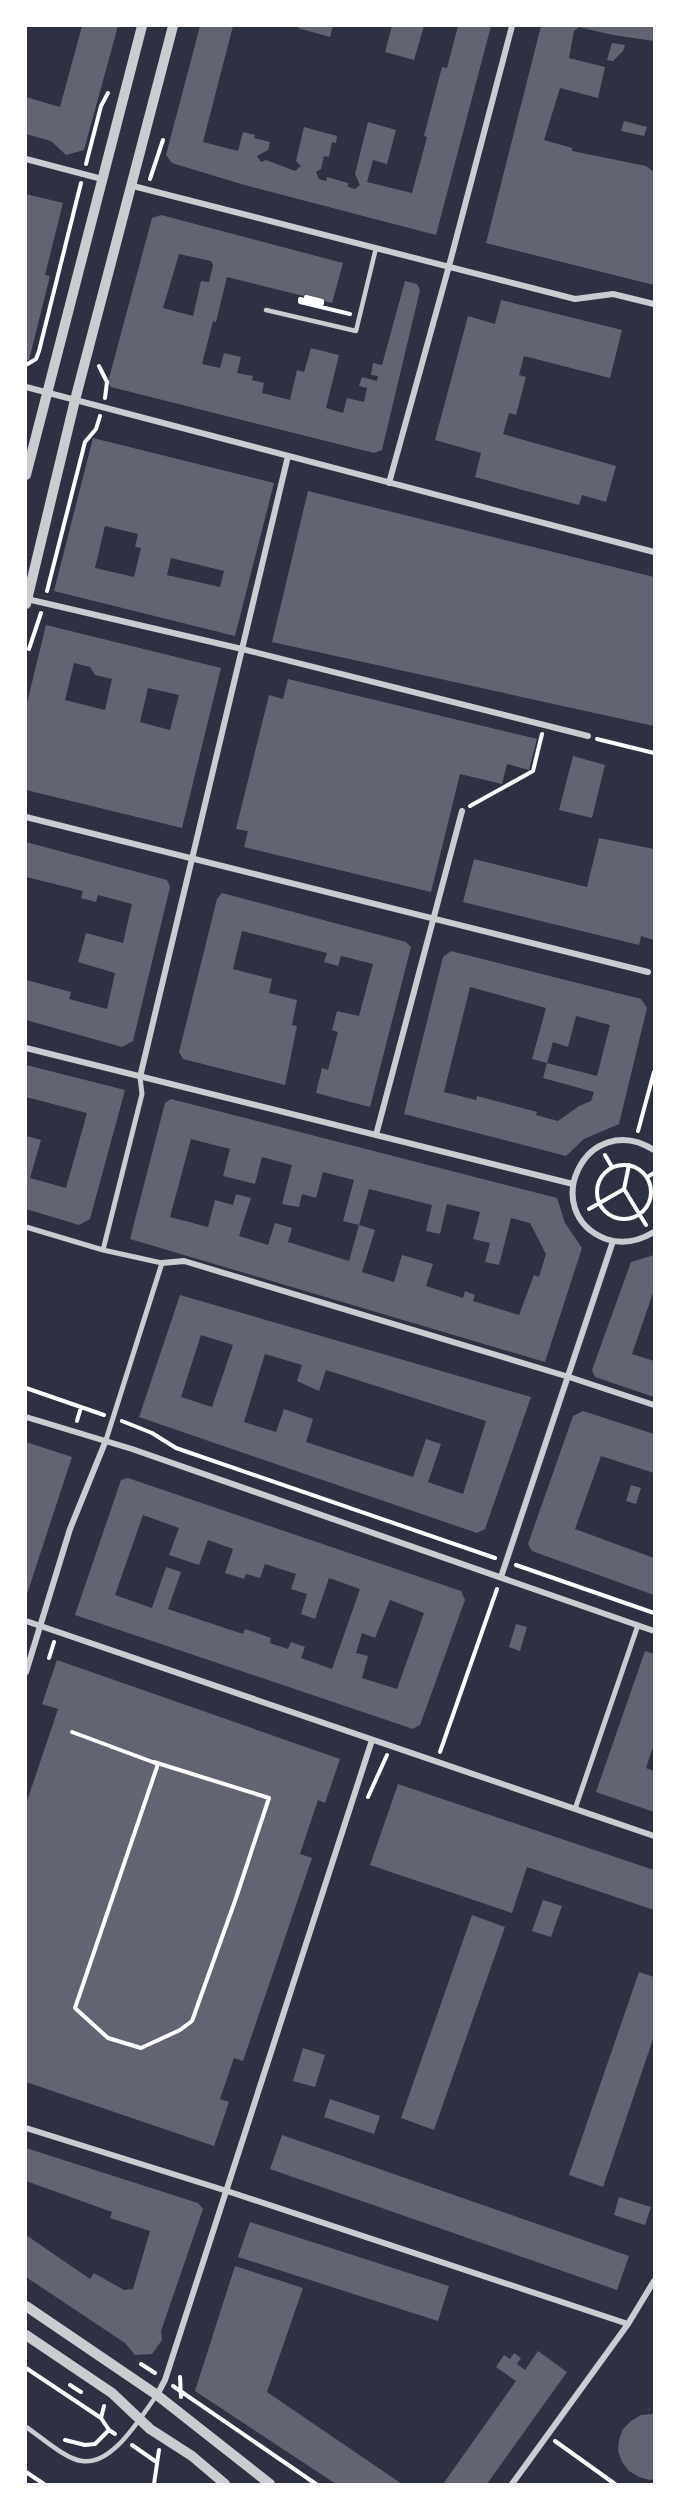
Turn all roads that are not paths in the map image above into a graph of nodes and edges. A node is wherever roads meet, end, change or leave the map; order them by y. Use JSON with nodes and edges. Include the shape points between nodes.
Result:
{"nodes":[{"id":1,"x":142,"y":26,"type":"edge"},
{"id":2,"x":173,"y":26,"type":"edge"},
{"id":3,"x":512,"y":26,"type":"edge"},
{"id":4,"x":26,"y":159,"type":"edge"},
{"id":5,"x":102,"y":178,"type":"junction"},
{"id":6,"x":133,"y":186,"type":"junction"},
{"id":7,"x":376,"y":248,"type":"junction"},
{"id":8,"x":449,"y":266,"type":"junction"},
{"id":9,"x":654,"y":304,"type":"edge"},
{"id":10,"x":266,"y":310,"type":"dead end"},
{"id":11,"x":26,"y":387,"type":"edge"},
{"id":12,"x":46,"y":392,"type":"junction"},
{"id":13,"x":75,"y":400,"type":"junction"},
{"id":14,"x":288,"y":456,"type":"junction"},
{"id":15,"x":26,"y":475,"type":"edge"},
{"id":16,"x":389,"y":483,"type":"junction"},
{"id":17,"x":654,"y":552,"type":"edge"},
{"id":18,"x":26,"y":602,"type":"edge"},
{"id":19,"x":242,"y":649,"type":"junction"},
{"id":20,"x":588,"y":736,"type":"road end"},
{"id":21,"x":462,"y":811,"type":"road end"},
{"id":22,"x":26,"y":817,"type":"edge"},
{"id":23,"x":193,"y":858,"type":"junction"},
{"id":24,"x":434,"y":920,"type":"junction"},
{"id":25,"x":648,"y":972,"type":"dead end"},
{"id":26,"x":26,"y":1048,"type":"edge"},
{"id":27,"x":140,"y":1077,"type":"junction"},
{"id":28,"x":376,"y":1135,"type":"junction"},
{"id":29,"x":654,"y":1150,"type":"edge"},
{"id":30,"x":573,"y":1184,"type":"junction"},
{"id":31,"x":26,"y":1227,"type":"edge"},
{"id":32,"x":653,"y":1233,"type":"edge"},
{"id":33,"x":613,"y":1241,"type":"junction"},
{"id":34,"x":103,"y":1250,"type":"junction"},
{"id":35,"x":162,"y":1263,"type":"junction"},
{"id":36,"x":569,"y":1377,"type":"junction"},
{"id":37,"x":654,"y":1405,"type":"edge"},
{"id":38,"x":26,"y":1417,"type":"edge"},
{"id":39,"x":106,"y":1440,"type":"junction"},
{"id":40,"x":501,"y":1576,"type":"junction"},
{"id":41,"x":26,"y":1621,"type":"edge"},
{"id":42,"x":638,"y":1625,"type":"junction"},
{"id":43,"x":40,"y":1626,"type":"junction"},
{"id":44,"x":654,"y":1631,"type":"edge"},
{"id":45,"x":26,"y":1672,"type":"edge"},
{"id":46,"x":372,"y":1740,"type":"junction"},
{"id":47,"x":575,"y":1809,"type":"junction"},
{"id":48,"x":654,"y":1836,"type":"edge"},
{"id":49,"x":26,"y":2128,"type":"edge"},
{"id":50,"x":227,"y":2191,"type":"junction"},
{"id":51,"x":654,"y":2281,"type":"edge"},
{"id":52,"x":26,"y":2306,"type":"edge"},
{"id":53,"x":628,"y":2324,"type":"junction"},
{"id":54,"x":26,"y":2335,"type":"edge"},
{"id":55,"x":157,"y":2395,"type":"junction"},
{"id":56,"x":139,"y":2418,"type":"junction"},
{"id":57,"x":26,"y":2427,"type":"edge"},
{"id":58,"x":225,"y":2484,"type":"edge"},
{"id":59,"x":270,"y":2484,"type":"edge"},
{"id":60,"x":512,"y":2484,"type":"edge"}],
"edges":[{"from":1,"to":5,"type":"street"},
{"from":2,"to":6,"type":"street"},
{"from":3,"to":8,"type":"street"},
{"from":4,"to":5,"type":"street"},
{"from":5,"to":12,"type":"street"},
{"from":6,"to":7,"type":"street"},
{"from":6,"to":13,"type":"street"},
{"from":7,"to":8,"type":"street"},
{"from":7,"to":10,"type":"lane","via":[[356,331]]},
{"from":8,"to":9,"type":"street","via":[[575,299],[613,294]]},
{"from":8,"to":16,"type":"street"},
{"from":11,"to":12,"type":"street"},
{"from":12,"to":13,"type":"street"},
{"from":12,"to":15,"type":"street"},
{"from":13,"to":14,"type":"street"},
{"from":13,"to":18,"type":"street"},
{"from":14,"to":16,"type":"street"},
{"from":14,"to":19,"type":"street"},
{"from":16,"to":17,"type":"street"},
{"from":18,"to":19,"type":"street"},
{"from":19,"to":20,"type":"street"},
{"from":19,"to":23,"type":"street"},
{"from":21,"to":24,"type":"street"},
{"from":22,"to":23,"type":"street"},
{"from":23,"to":24,"type":"street"},
{"from":23,"to":27,"type":"street"},
{"from":24,"to":25,"type":"street"},
{"from":24,"to":28,"type":"street"},
{"from":26,"to":27,"type":"street"},
{"from":27,"to":28,"type":"street"},
{"from":27,"to":34,"type":"street","via":[[142,1094]]},
{"from":28,"to":30,"type":"street"},
{"from":29,"to":30,"type":"street","via":[[623,1139],[600,1145],[582,1162]]},
{"from":30,"to":33,"type":"street","via":[[578,1215],[590,1230]]},
{"from":31,"to":34,"type":"street"},
{"from":32,"to":33,"type":"street","via":[[633,1241]]},
{"from":33,"to":36,"type":"street"},
{"from":34,"to":35,"type":"street"},
{"from":35,"to":36,"type":"street","via":[[184,1261]]},
{"from":35,"to":39,"type":"street"},
{"from":36,"to":37,"type":"street"},
{"from":36,"to":40,"type":"street"},
{"from":38,"to":39,"type":"street"},
{"from":39,"to":40,"type":"street"},
{"from":39,"to":43,"type":"street","via":[[70,1529]]},
{"from":40,"to":42,"type":"street"},
{"from":41,"to":43,"type":"street"},
{"from":42,"to":44,"type":"street"},
{"from":42,"to":47,"type":"street"},
{"from":43,"to":45,"type":"street"},
{"from":43,"to":46,"type":"street"},
{"from":46,"to":47,"type":"street"},
{"from":46,"to":50,"type":"street"},
{"from":47,"to":48,"type":"street"},
{"from":49,"to":50,"type":"street"},
{"from":50,"to":53,"type":"street"},
{"from":50,"to":55,"type":"street"},
{"from":51,"to":53,"type":"street"},
{"from":52,"to":55,"type":"street"},
{"from":53,"to":60,"type":"street"},
{"from":54,"to":56,"type":"street","via":[[112,2393]]},
{"from":55,"to":56,"type":"lane"},
{"from":55,"to":59,"type":"street"},
{"from":56,"to":57,"type":"lane","via":[[123,2440],[94,2461],[68,2455]]},
{"from":56,"to":58,"type":"street"}]}
